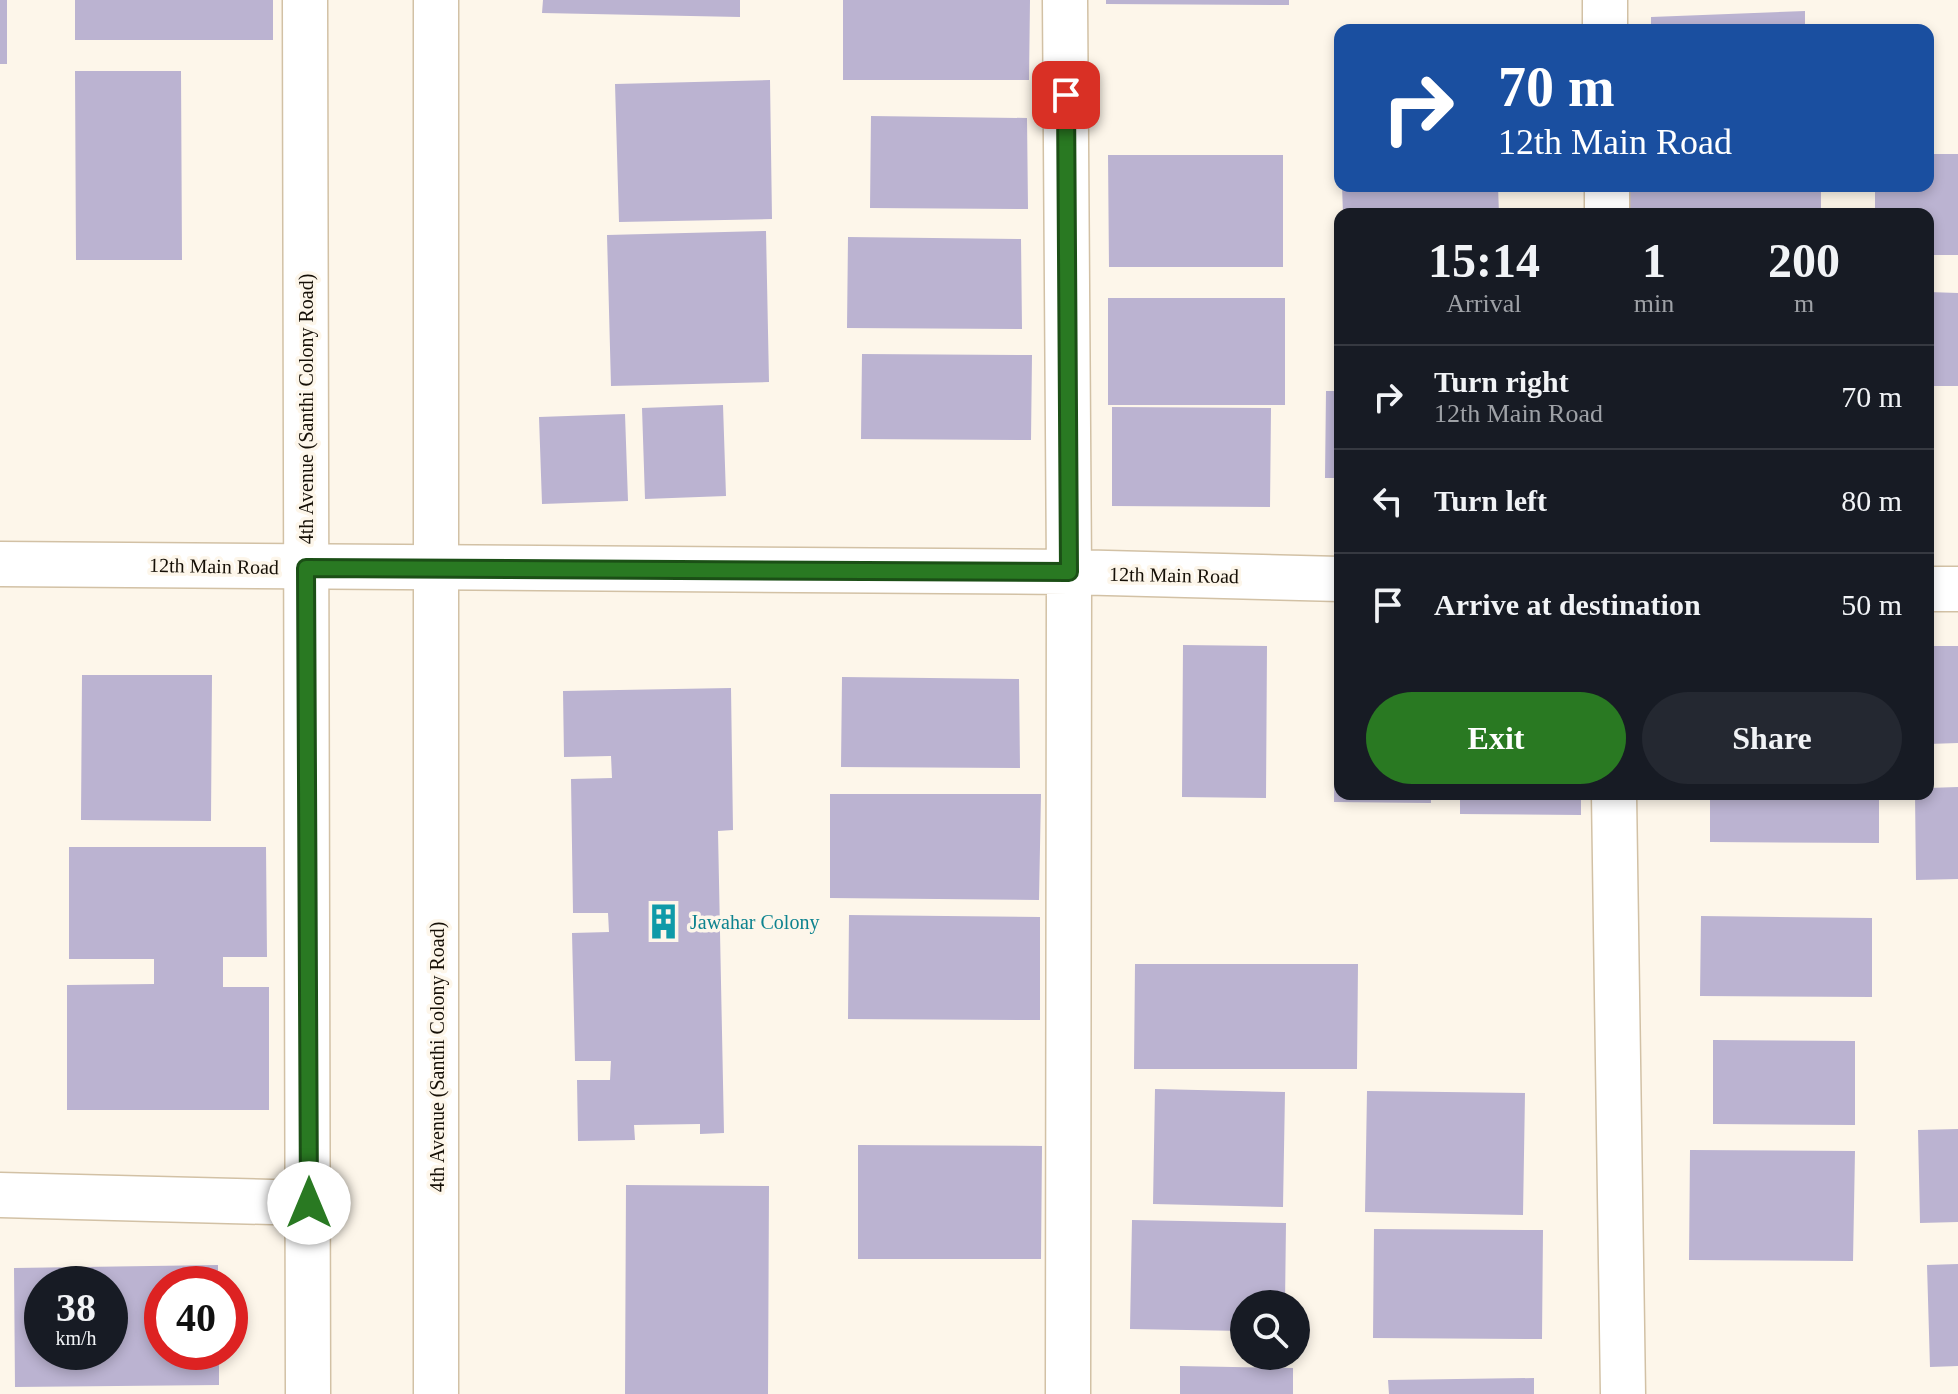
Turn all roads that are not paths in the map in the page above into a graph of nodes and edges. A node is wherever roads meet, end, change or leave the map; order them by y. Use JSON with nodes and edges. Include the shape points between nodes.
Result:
{"nodes":[{"id":1,"x":305,"y":0,"type":"edge"},
{"id":2,"x":436,"y":0,"type":"edge"},
{"id":3,"x":1065,"y":0,"type":"edge"},
{"id":4,"x":1605,"y":0,"type":"edge"},
{"id":5,"x":1605,"y":24,"type":"edge"},
{"id":6,"x":0,"y":564,"type":"edge"},
{"id":7,"x":306,"y":568,"type":"junction"},
{"id":8,"x":436,"y":568,"type":"junction"},
{"id":9,"x":1069,"y":572,"type":"junction"},
{"id":10,"x":1334,"y":579,"type":"edge"},
{"id":11,"x":1934,"y":589,"type":"edge"},
{"id":12,"x":1958,"y":589,"type":"edge"},
{"id":13,"x":1614,"y":800,"type":"edge"},
{"id":14,"x":0,"y":1195,"type":"edge"},
{"id":15,"x":309,"y":1203,"type":"junction"},
{"id":16,"x":308,"y":1394,"type":"edge"},
{"id":17,"x":436,"y":1394,"type":"edge"},
{"id":18,"x":1068,"y":1394,"type":"edge"},
{"id":19,"x":1623,"y":1394,"type":"edge"}],
"edges":[{"from":1,"to":7,"type":"street","name":"4th Avenue (Santhi Colony Road)"},
{"from":2,"to":8,"type":"street","name":"4th Avenue (Santhi Colony Road)"},
{"from":3,"to":9,"type":"street"},
{"from":4,"to":5,"type":"street"},
{"from":6,"to":7,"type":"street","name":"12th Main Road"},
{"from":7,"to":8,"type":"street","name":"12th Main Road"},
{"from":7,"to":15,"type":"street","name":"4th Avenue (Santhi Colony Road)"},
{"from":8,"to":9,"type":"street","name":"12th Main Road"},
{"from":8,"to":17,"type":"street","name":"4th Avenue (Santhi Colony Road)"},
{"from":9,"to":10,"type":"street","name":"12th Main Road"},
{"from":9,"to":18,"type":"street"},
{"from":11,"to":12,"type":"street"},
{"from":13,"to":19,"type":"street"},
{"from":14,"to":15,"type":"street"},
{"from":15,"to":16,"type":"street","name":"4th Avenue (Santhi Colony Road)"}]}
